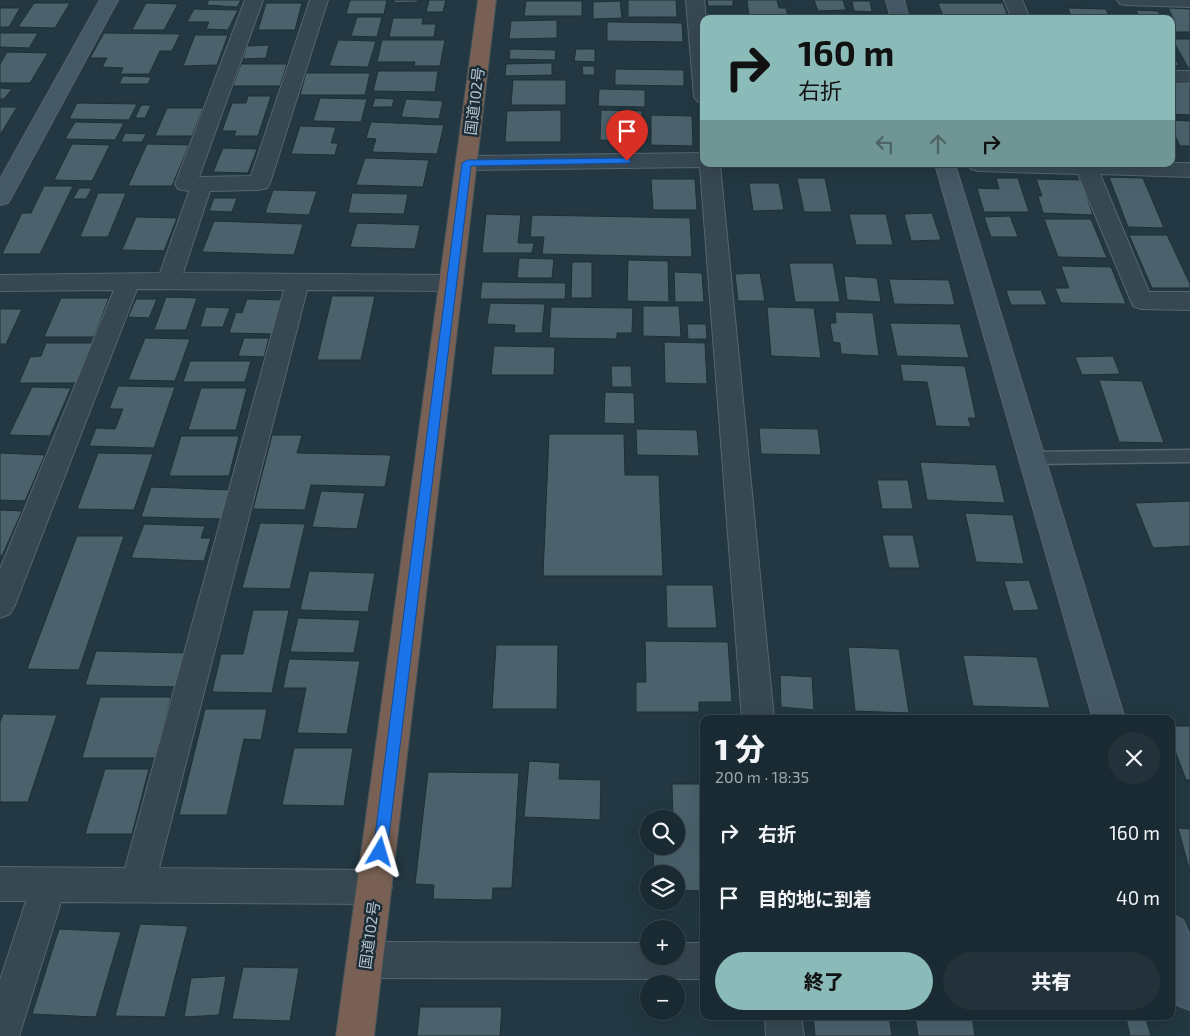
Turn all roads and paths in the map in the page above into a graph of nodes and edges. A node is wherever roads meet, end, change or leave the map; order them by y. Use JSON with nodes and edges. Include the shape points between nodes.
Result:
{"nodes":[{"id":1,"x":109,"y":0,"type":"edge"},
{"id":2,"x":254,"y":0,"type":"edge"},
{"id":3,"x":319,"y":0,"type":"edge"},
{"id":4,"x":487,"y":0,"type":"edge"},
{"id":5,"x":695,"y":0,"type":"edge"},
{"id":6,"x":895,"y":0,"type":"edge"},
{"id":7,"x":1013,"y":0,"type":"edge"},
{"id":8,"x":1126,"y":0,"type":"edge"},
{"id":9,"x":1190,"y":2,"type":"edge"},
{"id":10,"x":899,"y":15,"type":"edge"},
{"id":11,"x":1019,"y":15,"type":"edge"},
{"id":12,"x":700,"y":54,"type":"edge"},
{"id":13,"x":1175,"y":77,"type":"edge"},
{"id":14,"x":1190,"y":77,"type":"edge"},
{"id":15,"x":700,"y":160,"type":"edge"},
{"id":16,"x":467,"y":163,"type":"junction"},
{"id":17,"x":710,"y":167,"type":"edge"},
{"id":18,"x":946,"y":167,"type":"edge"},
{"id":19,"x":1086,"y":167,"type":"edge"},
{"id":20,"x":1127,"y":167,"type":"edge"},
{"id":21,"x":1190,"y":170,"type":"edge"},
{"id":22,"x":202,"y":184,"type":"junction"},
{"id":23,"x":0,"y":198,"type":"edge"},
{"id":24,"x":129,"y":281,"type":"junction"},
{"id":25,"x":169,"y":281,"type":"junction"},
{"id":26,"x":0,"y":282,"type":"edge"},
{"id":27,"x":298,"y":282,"type":"junction"},
{"id":28,"x":451,"y":283,"type":"junction"},
{"id":29,"x":1190,"y":302,"type":"edge"},
{"id":30,"x":1190,"y":456,"type":"edge"},
{"id":31,"x":1032,"y":458,"type":"junction"},
{"id":32,"x":0,"y":605,"type":"edge"},
{"id":33,"x":758,"y":715,"type":"edge"},
{"id":34,"x":1107,"y":715,"type":"edge"},
{"id":35,"x":0,"y":884,"type":"edge"},
{"id":36,"x":49,"y":884,"type":"junction"},
{"id":37,"x":137,"y":885,"type":"junction"},
{"id":38,"x":376,"y":887,"type":"junction"},
{"id":39,"x":1178,"y":953,"type":"edge"},
{"id":40,"x":366,"y":960,"type":"junction"},
{"id":41,"x":700,"y":961,"type":"edge"},
{"id":42,"x":1190,"y":992,"type":"edge"},
{"id":43,"x":783,"y":1020,"type":"edge"},
{"id":44,"x":0,"y":1036,"type":"edge"},
{"id":45,"x":355,"y":1036,"type":"edge"},
{"id":46,"x":785,"y":1036,"type":"edge"}],
"edges":[{"from":1,"to":23,"type":"street"},
{"from":2,"to":22,"type":"street","via":[[186,184]]},
{"from":3,"to":22,"type":"street","via":[[258,183]]},
{"from":4,"to":16,"type":"highway","name":"国道102号"},
{"from":5,"to":12,"type":"street"},
{"from":6,"to":10,"type":"street"},
{"from":7,"to":11,"type":"street"},
{"from":8,"to":9,"type":"street"},
{"from":13,"to":14,"type":"street"},
{"from":15,"to":16,"type":"street"},
{"from":16,"to":28,"type":"highway","name":"国道102号"},
{"from":17,"to":33,"type":"street"},
{"from":18,"to":31,"type":"street"},
{"from":19,"to":29,"type":"street","via":[[1141,300]]},
{"from":20,"to":21,"type":"street"},
{"from":22,"to":25,"type":"street"},
{"from":24,"to":25,"type":"street"},
{"from":24,"to":26,"type":"street"},
{"from":24,"to":32,"type":"street"},
{"from":25,"to":27,"type":"street"},
{"from":27,"to":28,"type":"street"},
{"from":27,"to":37,"type":"street"},
{"from":28,"to":38,"type":"highway","name":"国道102号"},
{"from":30,"to":31,"type":"lane"},
{"from":31,"to":34,"type":"street"},
{"from":35,"to":36,"type":"street"},
{"from":36,"to":37,"type":"street"},
{"from":36,"to":44,"type":"street"},
{"from":37,"to":38,"type":"street"},
{"from":38,"to":40,"type":"highway","name":"国道102号"},
{"from":39,"to":42,"type":"street"},
{"from":40,"to":41,"type":"street"},
{"from":40,"to":45,"type":"highway","name":"国道102号"},
{"from":43,"to":46,"type":"street"}]}
